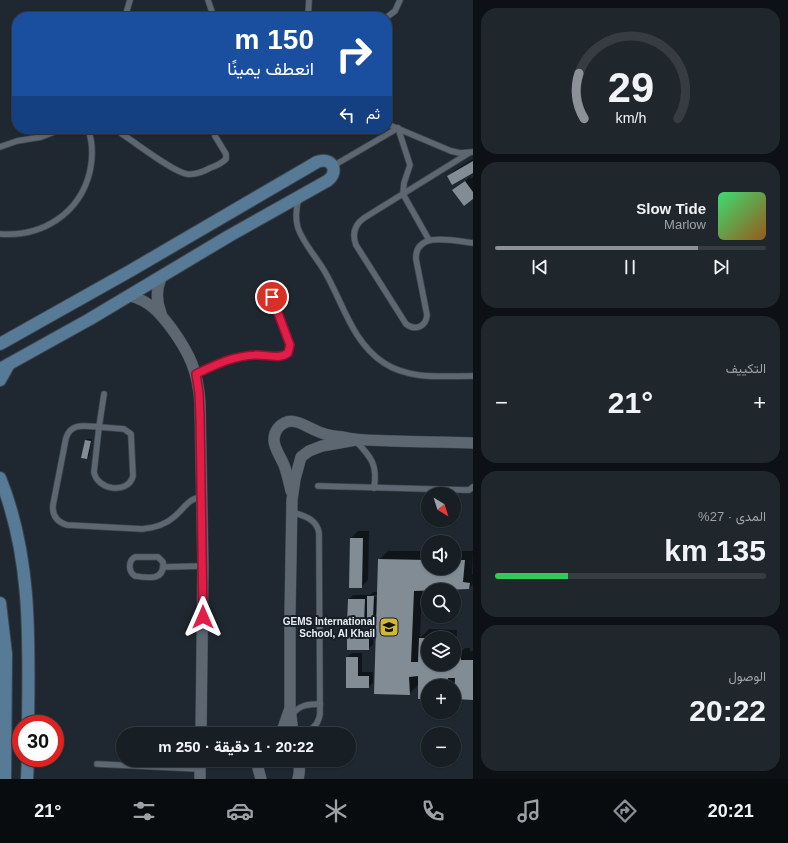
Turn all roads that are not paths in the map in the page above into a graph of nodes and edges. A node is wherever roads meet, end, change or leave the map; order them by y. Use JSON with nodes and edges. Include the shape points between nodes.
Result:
{"nodes":[{"id":1,"x":130,"y":0,"type":"edge"},
{"id":2,"x":208,"y":0,"type":"edge"},
{"id":3,"x":309,"y":0,"type":"edge"},
{"id":4,"x":400,"y":0,"type":"edge"},
{"id":5,"x":126,"y":12,"type":"edge"},
{"id":6,"x":212,"y":12,"type":"dead end"},
{"id":7,"x":308,"y":12,"type":"edge"},
{"id":8,"x":392,"y":13,"type":"edge"},
{"id":9,"x":392,"y":126,"type":"edge"},
{"id":10,"x":398,"y":128,"type":"junction"},
{"id":11,"x":392,"y":132,"type":"edge"},
{"id":12,"x":49,"y":134,"type":"edge"},
{"id":13,"x":89,"y":134,"type":"edge"},
{"id":14,"x":122,"y":134,"type":"edge"},
{"id":15,"x":388,"y":134,"type":"edge"},
{"id":16,"x":215,"y":136,"type":"dead end"},
{"id":17,"x":0,"y":147,"type":"edge"},
{"id":18,"x":471,"y":152,"type":"edge"},
{"id":19,"x":333,"y":166,"type":"junction"},
{"id":20,"x":404,"y":194,"type":"junction"},
{"id":21,"x":300,"y":196,"type":"junction"},
{"id":22,"x":0,"y":234,"type":"edge"},
{"id":23,"x":428,"y":240,"type":"junction"},
{"id":24,"x":473,"y":243,"type":"edge"},
{"id":25,"x":161,"y":278,"type":"junction"},
{"id":26,"x":130,"y":296,"type":"junction"},
{"id":27,"x":272,"y":297,"type":"dead end"},
{"id":28,"x":161,"y":314,"type":"junction"},
{"id":29,"x":0,"y":344,"type":"edge"},
{"id":30,"x":5,"y":367,"type":"edge"},
{"id":31,"x":196,"y":374,"type":"junction"},
{"id":32,"x":473,"y":376,"type":"edge"},
{"id":33,"x":0,"y":380,"type":"edge"},
{"id":34,"x":104,"y":394,"type":"dead end"},
{"id":35,"x":99,"y":427,"type":"junction"},
{"id":36,"x":356,"y":440,"type":"junction"},
{"id":37,"x":473,"y":443,"type":"edge"},
{"id":38,"x":0,"y":478,"type":"edge"},
{"id":39,"x":318,"y":486,"type":"dead end"},
{"id":40,"x":473,"y":487,"type":"edge"},
{"id":41,"x":374,"y":488,"type":"junction"},
{"id":42,"x":202,"y":497,"type":"junction"},
{"id":43,"x":292,"y":506,"type":"junction"},
{"id":44,"x":203,"y":566,"type":"junction"},
{"id":45,"x":163,"y":567,"type":"junction"},
{"id":46,"x":0,"y":603,"type":"edge"},
{"id":47,"x":3,"y":704,"type":"edge"},
{"id":48,"x":320,"y":704,"type":"junction"},
{"id":49,"x":291,"y":712,"type":"junction"},
{"id":50,"x":28,"y":715,"type":"edge"},
{"id":51,"x":201,"y":727,"type":"edge"},
{"id":52,"x":284,"y":727,"type":"edge"},
{"id":53,"x":292,"y":727,"type":"edge"},
{"id":54,"x":314,"y":727,"type":"edge"},
{"id":55,"x":97,"y":764,"type":"dead end"},
{"id":56,"x":28,"y":767,"type":"edge"},
{"id":57,"x":258,"y":767,"type":"edge"},
{"id":58,"x":300,"y":767,"type":"edge"},
{"id":59,"x":200,"y":769,"type":"edge"},
{"id":60,"x":6,"y":779,"type":"edge"},
{"id":61,"x":27,"y":779,"type":"edge"},
{"id":62,"x":261,"y":779,"type":"edge"},
{"id":63,"x":298,"y":779,"type":"edge"}],
"edges":[{"from":1,"to":5,"type":"lane"},
{"from":2,"to":6,"type":"lane"},
{"from":3,"to":7,"type":"lane"},
{"from":4,"to":8,"type":"lane"},
{"from":9,"to":10,"type":"lane"},
{"from":10,"to":11,"type":"lane"},
{"from":10,"to":18,"type":"lane","via":[[451,151]]},
{"from":10,"to":20,"type":"lane","via":[[410,165],[404,183]]},
{"from":12,"to":17,"type":"lane"},
{"from":13,"to":22,"type":"lane","via":[[92,150],[91,166],[84,188],[72,207],[44,228],[21,234]]},
{"from":14,"to":16,"type":"lane","via":[[180,172],[192,174],[204,172],[226,159],[226,154]]},
{"from":15,"to":19,"type":"lane"},
{"from":18,"to":20,"type":"lane"},
{"from":19,"to":21,"type":"street","via":[[334,173],[330,179]]},
{"from":19,"to":29,"type":"street","via":[[328,161],[317,162]]},
{"from":20,"to":23,"type":"lane"},
{"from":20,"to":23,"type":"lane","via":[[360,221],[353,235],[356,245],[406,324],[412,327],[423,325],[426,319],[416,255],[422,244]]},
{"from":21,"to":25,"type":"street"},
{"from":21,"to":32,"type":"lane","via":[[296,216],[298,230],[326,272],[352,328],[366,348],[385,363],[407,373],[425,376]]},
{"from":23,"to":24,"type":"lane"},
{"from":25,"to":26,"type":"street"},
{"from":25,"to":28,"type":"street","via":[[157,296]]},
{"from":26,"to":28,"type":"street","via":[[147,302]]},
{"from":26,"to":30,"type":"street"},
{"from":27,"to":31,"type":"lane","via":[[290,345],[288,353],[281,356],[257,355],[236,358]]},
{"from":28,"to":31,"type":"street","via":[[185,348]]},
{"from":30,"to":33,"type":"street"},
{"from":31,"to":42,"type":"street","via":[[199,393]]},
{"from":34,"to":35,"type":"lane"},
{"from":35,"to":35,"type":"lane","via":[[124,428],[131,434],[133,476],[126,486],[105,486],[94,476]]},
{"from":35,"to":42,"type":"lane","via":[[76,426],[67,434],[53,505],[53,514],[58,521],[67,525],[150,528],[167,522],[193,498]]},
{"from":36,"to":37,"type":"street"},
{"from":36,"to":41,"type":"lane","via":[[374,464]]},
{"from":36,"to":43,"type":"street","via":[[322,446],[302,457]]},
{"from":36,"to":43,"type":"street","via":[[322,434],[295,421],[283,424],[278,429],[275,434],[275,447],[285,470]]},
{"from":38,"to":50,"type":"street","via":[[19,542],[26,588],[29,631]]},
{"from":39,"to":41,"type":"lane"},
{"from":40,"to":41,"type":"lane","via":[[469,490]]},
{"from":42,"to":44,"type":"street"},
{"from":43,"to":48,"type":"lane","via":[[312,520],[319,533]]},
{"from":43,"to":49,"type":"street"},
{"from":44,"to":45,"type":"lane"},
{"from":44,"to":51,"type":"street"},
{"from":45,"to":45,"type":"lane","via":[[161,574],[157,576],[137,576],[131,573],[130,564],[131,559],[135,557],[158,557],[162,559]]},
{"from":46,"to":47,"type":"street","via":[[6,654]]},
{"from":47,"to":60,"type":"street"},
{"from":48,"to":49,"type":"lane","via":[[305,705]]},
{"from":48,"to":54,"type":"lane","via":[[318,723]]},
{"from":49,"to":52,"type":"street"},
{"from":49,"to":53,"type":"street"},
{"from":55,"to":59,"type":"lane"},
{"from":56,"to":61,"type":"street"},
{"from":57,"to":62,"type":"street"},
{"from":58,"to":63,"type":"street"}]}
